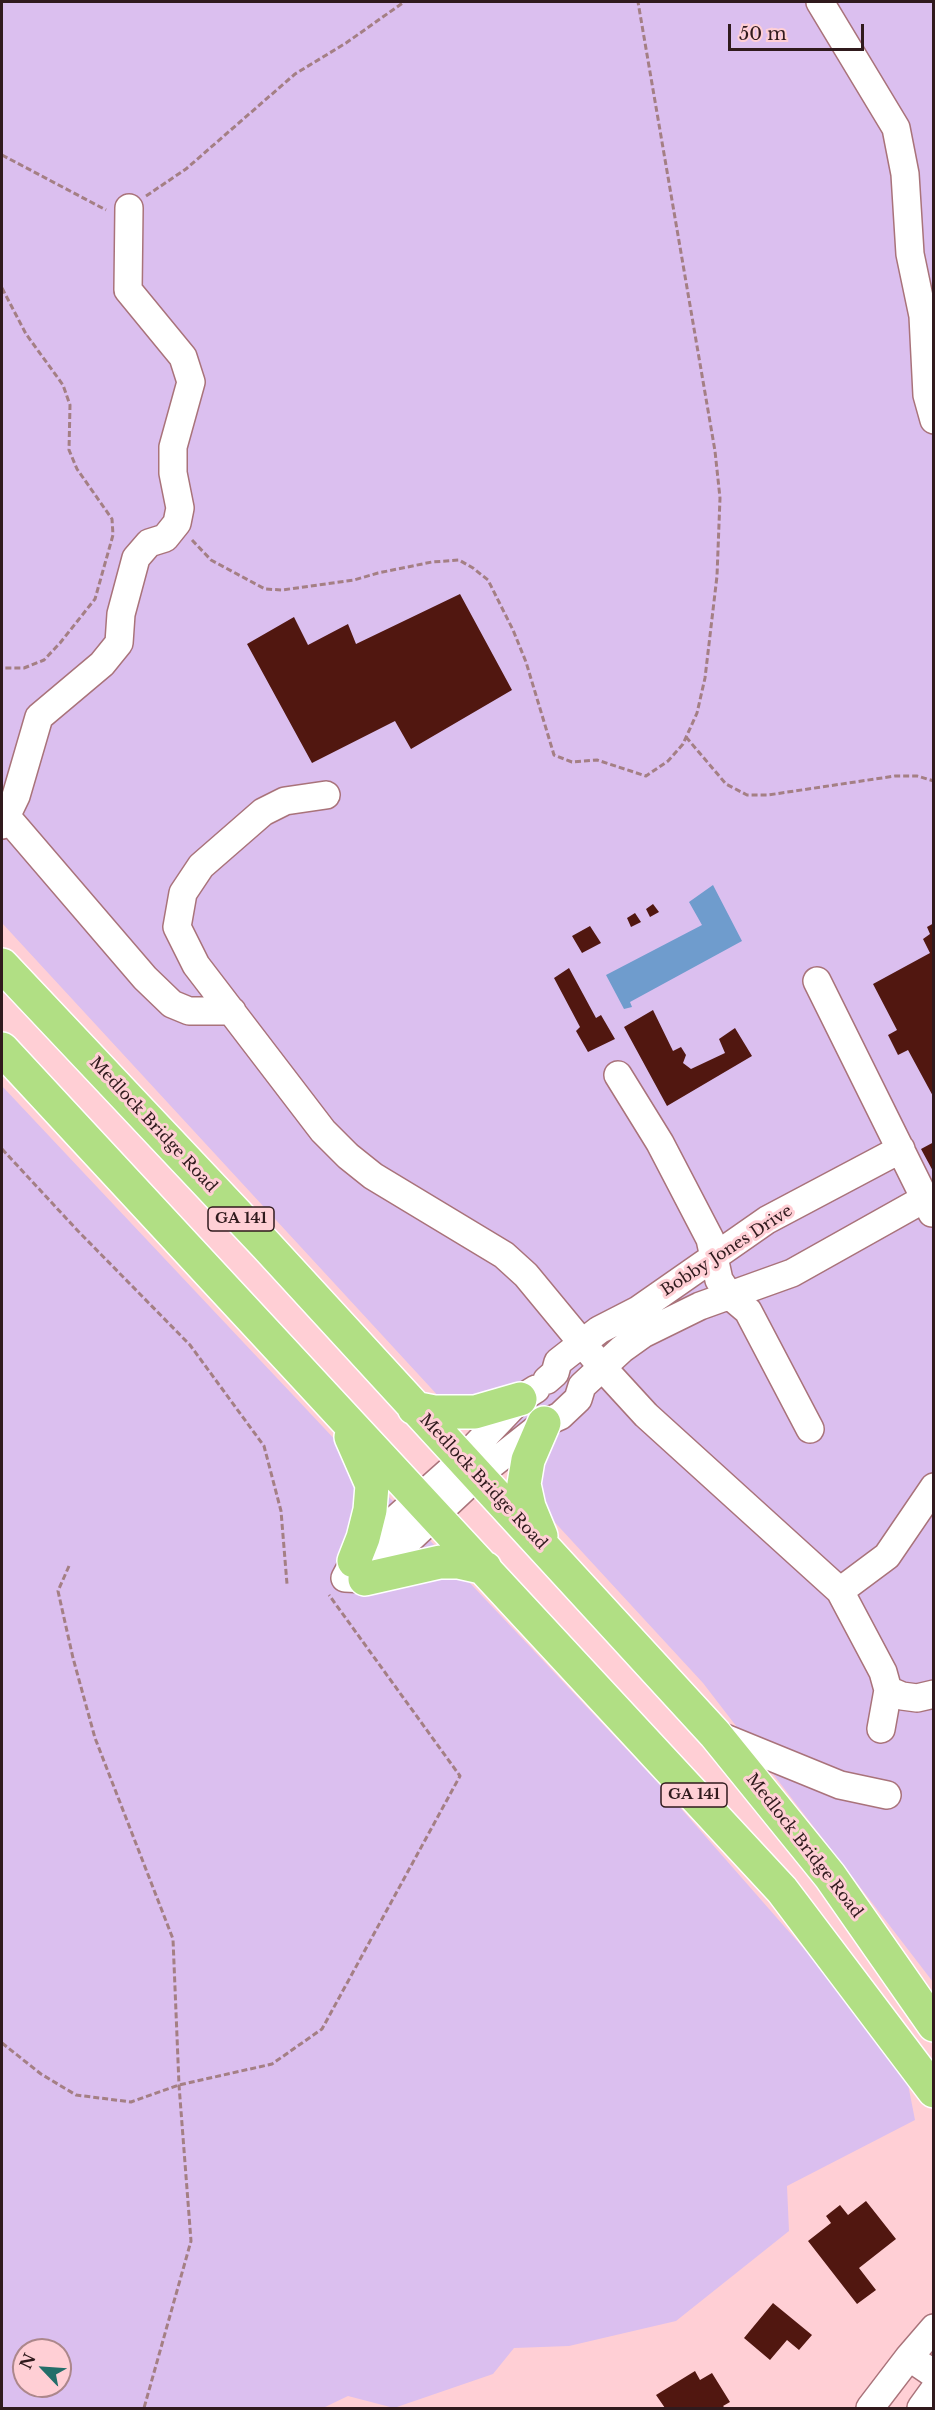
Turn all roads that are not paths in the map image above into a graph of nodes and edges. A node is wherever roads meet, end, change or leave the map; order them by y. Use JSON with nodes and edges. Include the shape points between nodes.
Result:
{"nodes":[{"id":1,"x":820,"y":2,"type":"edge"},
{"id":2,"x":129,"y":208,"type":"road end"},
{"id":3,"x":933,"y":420,"type":"edge"},
{"id":4,"x":326,"y":795,"type":"dead end"},
{"id":5,"x":4,"y":820,"type":"edge"},
{"id":6,"x":2,"y":965,"type":"edge"},
{"id":7,"x":817,"y":981,"type":"dead end"},
{"id":8,"x":232,"y":1011,"type":"junction"},
{"id":9,"x":2,"y":1049,"type":"edge"},
{"id":10,"x":618,"y":1076,"type":"dead end"},
{"id":11,"x":901,"y":1149,"type":"junction"},
{"id":12,"x":929,"y":1207,"type":"edge"},
{"id":13,"x":714,"y":1259,"type":"junction"},
{"id":14,"x":729,"y":1295,"type":"junction"},
{"id":15,"x":581,"y":1343,"type":"junction"},
{"id":16,"x":602,"y":1367,"type":"junction"},
{"id":17,"x":540,"y":1383,"type":"junction"},
{"id":18,"x":414,"y":1408,"type":"junction"},
{"id":19,"x":341,"y":1413,"type":"junction"},
{"id":20,"x":544,"y":1423,"type":"junction"},
{"id":21,"x":810,"y":1429,"type":"dead end"},
{"id":22,"x":469,"y":1468,"type":"junction"},
{"id":23,"x":933,"y":1487,"type":"edge"},
{"id":24,"x":427,"y":1506,"type":"junction"},
{"id":25,"x":552,"y":1556,"type":"junction"},
{"id":26,"x":485,"y":1568,"type":"junction"},
{"id":27,"x":360,"y":1570,"type":"junction"},
{"id":28,"x":840,"y":1591,"type":"junction"},
{"id":29,"x":888,"y":1690,"type":"junction"},
{"id":30,"x":933,"y":1694,"type":"edge"},
{"id":31,"x":881,"y":1729,"type":"dead end"},
{"id":32,"x":715,"y":1734,"type":"junction"},
{"id":33,"x":887,"y":1795,"type":"dead end"},
{"id":34,"x":933,"y":2025,"type":"edge"},
{"id":35,"x":933,"y":2091,"type":"edge"},
{"id":36,"x":933,"y":2328,"type":"edge"},
{"id":37,"x":909,"y":2357,"type":"junction"},
{"id":38,"x":933,"y":2374,"type":"edge"},
{"id":39,"x":933,"y":2390,"type":"edge"},
{"id":40,"x":870,"y":2409,"type":"edge"},
{"id":41,"x":921,"y":2409,"type":"edge"}],
"edges":[{"from":1,"to":3,"type":"street","via":[[897,128]]},
{"from":2,"to":5,"type":"street","via":[[128,290],[183,357],[191,382],[173,447],[180,508],[177,523],[165,538],[149,543],[136,558],[121,614],[119,643],[102,664],[39,717],[16,796]]},
{"from":4,"to":8,"type":"street","via":[[285,801],[263,812],[201,866],[183,893],[177,927],[196,965]]},
{"from":5,"to":8,"type":"street","via":[[172,1004],[189,1011]]},
{"from":6,"to":18,"type":"highway","name":"Medlock Bridge Road","number":"GA 141"},
{"from":7,"to":11,"type":"street"},
{"from":8,"to":15,"type":"street","via":[[323,1131],[348,1156],[373,1176],[504,1255],[526,1275]]},
{"from":9,"to":19,"type":"highway","number":"GA 141"},
{"from":10,"to":13,"type":"street","via":[[660,1143],[710,1239]]},
{"from":11,"to":12,"type":"street"},
{"from":11,"to":13,"type":"street","name":"Bobby Jones Drive","via":[[767,1220]]},
{"from":12,"to":14,"type":"street","name":"Bobby Jones Drive","via":[[792,1273]]},
{"from":13,"to":14,"type":"street","via":[[719,1280]]},
{"from":13,"to":15,"type":"street","name":"Bobby Jones Drive"},
{"from":14,"to":16,"type":"street","name":"Bobby Jones Drive","via":[[643,1334]]},
{"from":14,"to":21,"type":"street","via":[[748,1311]]},
{"from":15,"to":16,"type":"street"},
{"from":15,"to":17,"type":"street","name":"Bobby Jones Drive"},
{"from":16,"to":20,"type":"street","name":"Bobby Jones Drive","via":[[582,1386],[570,1388],[552,1405]]},
{"from":16,"to":28,"type":"street","via":[[646,1415]]},
{"from":17,"to":18,"type":"highway","via":[[466,1413]]},
{"from":17,"to":20,"type":"street"},
{"from":17,"to":22,"type":"street","name":"Bobby Jones Drive"},
{"from":18,"to":22,"type":"highway","name":"Medlock Bridge Road","number":"GA 141"},
{"from":19,"to":24,"type":"highway","number":"GA 141"},
{"from":19,"to":27,"type":"highway","via":[[372,1485]]},
{"from":20,"to":22,"type":"street","name":"Bobby Jones Drive"},
{"from":20,"to":25,"type":"highway","via":[[528,1460],[524,1484],[536,1527]]},
{"from":22,"to":24,"type":"street","name":"Bobby Jones Drive"},
{"from":22,"to":25,"type":"highway","name":"Medlock Bridge Road","number":"GA 141"},
{"from":23,"to":28,"type":"street","via":[[887,1556]]},
{"from":24,"to":26,"type":"highway","number":"GA 141"},
{"from":24,"to":27,"type":"street","name":"Bobby Jones Drive","via":[[380,1567]]},
{"from":25,"to":32,"type":"highway","name":"Medlock Bridge Road","number":"GA 141"},
{"from":26,"to":27,"type":"highway","via":[[440,1562]]},
{"from":26,"to":35,"type":"highway","number":"GA 141","via":[[782,1890]]},
{"from":28,"to":29,"type":"street","via":[[883,1672]]},
{"from":29,"to":30,"type":"street","via":[[917,1698]]},
{"from":29,"to":31,"type":"street"},
{"from":32,"to":33,"type":"street","via":[[840,1785]]},
{"from":32,"to":34,"type":"highway","name":"Medlock Bridge Road","number":"GA 141","via":[[830,1876]]},
{"from":36,"to":37,"type":"street"},
{"from":37,"to":38,"type":"street"},
{"from":37,"to":40,"type":"street"},
{"from":39,"to":41,"type":"street"}]}
